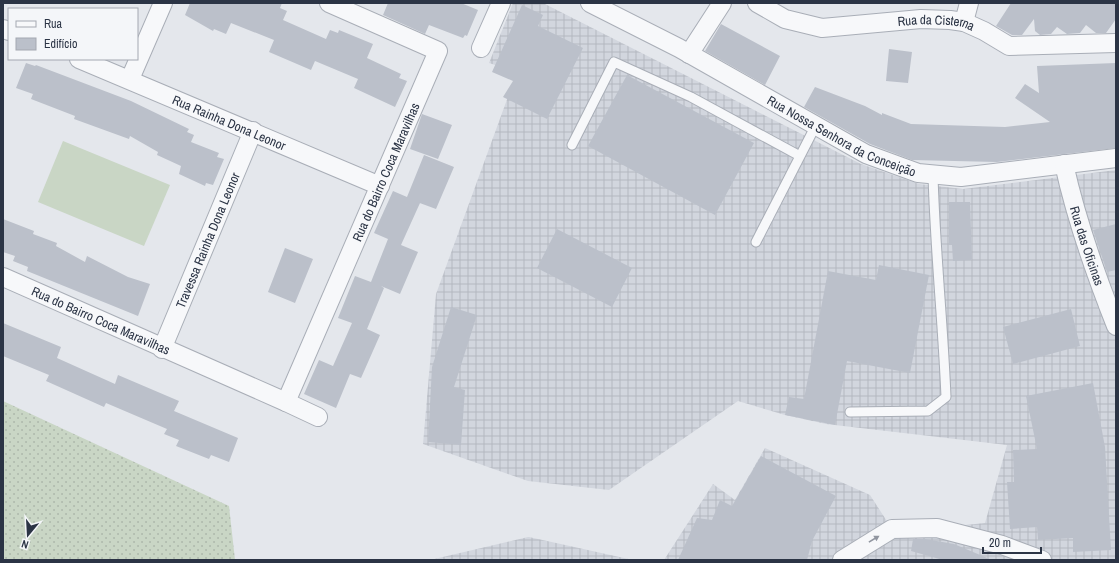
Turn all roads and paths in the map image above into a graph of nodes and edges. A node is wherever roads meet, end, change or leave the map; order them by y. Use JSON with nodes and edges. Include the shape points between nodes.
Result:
{"nodes":[{"id":1,"x":163,"y":3,"type":"edge"},
{"id":2,"x":329,"y":3,"type":"edge"},
{"id":3,"x":501,"y":3,"type":"edge"},
{"id":4,"x":590,"y":3,"type":"edge"},
{"id":5,"x":722,"y":3,"type":"edge"},
{"id":6,"x":757,"y":3,"type":"edge"},
{"id":7,"x":969,"y":3,"type":"edge"},
{"id":8,"x":964,"y":22,"type":"junction"},
{"id":9,"x":1116,"y":44,"type":"edge"},
{"id":10,"x":480,"y":48,"type":"dead end"},
{"id":11,"x":689,"y":54,"type":"junction"},
{"id":12,"x":82,"y":60,"type":"edge"},
{"id":13,"x":130,"y":79,"type":"junction"},
{"id":14,"x":816,"y":125,"type":"junction"},
{"id":15,"x":253,"y":131,"type":"junction"},
{"id":16,"x":572,"y":145,"type":"dead end"},
{"id":17,"x":800,"y":156,"type":"junction"},
{"id":18,"x":1116,"y":158,"type":"edge"},
{"id":19,"x":1064,"y":164,"type":"junction"},
{"id":20,"x":933,"y":175,"type":"junction"},
{"id":21,"x":380,"y":186,"type":"junction"},
{"id":22,"x":756,"y":242,"type":"dead end"},
{"id":23,"x":3,"y":277,"type":"edge"},
{"id":24,"x":1116,"y":326,"type":"edge"},
{"id":25,"x":162,"y":349,"type":"junction"},
{"id":26,"x":286,"y":402,"type":"junction"},
{"id":27,"x":850,"y":412,"type":"dead end"},
{"id":28,"x":318,"y":417,"type":"dead end"},
{"id":29,"x":842,"y":560,"type":"edge"},
{"id":30,"x":1042,"y":560,"type":"edge"}],
"edges":[{"from":1,"to":13,"type":"street"},
{"from":2,"to":21,"type":"street","name":"Rua do Bairro Coca Maravilhas","via":[[438,51]]},
{"from":3,"to":10,"type":"street"},
{"from":4,"to":11,"type":"street","name":"Rua Nossa Senhora da Conceição"},
{"from":5,"to":11,"type":"street"},
{"from":6,"to":8,"type":"street","name":"Rua da Cisterna","via":[[785,19],[822,28],[921,19]]},
{"from":7,"to":8,"type":"street"},
{"from":8,"to":9,"type":"street","name":"Rua da Cisterna","via":[[1009,46]]},
{"from":11,"to":14,"type":"street","name":"Rua Nossa Senhora da Conceição"},
{"from":12,"to":13,"type":"street","name":"Rua Rainha Dona Leonor"},
{"from":13,"to":15,"type":"street","name":"Rua Rainha Dona Leonor"},
{"from":14,"to":17,"type":"lane"},
{"from":14,"to":20,"type":"street","name":"Rua Nossa Senhora da Conceição","via":[[866,154],[918,173]]},
{"from":15,"to":21,"type":"street","name":"Rua Rainha Dona Leonor"},
{"from":15,"to":25,"type":"street","name":"Travessa Rainha Dona Leonor"},
{"from":16,"to":17,"type":"lane","via":[[614,62],[691,97]]},
{"from":17,"to":22,"type":"lane"},
{"from":18,"to":19,"type":"street","name":"Rua Nossa Senhora da Conceição"},
{"from":19,"to":20,"type":"street","name":"Rua Nossa Senhora da Conceição","via":[[961,178]]},
{"from":19,"to":24,"type":"street","name":"Rua das Oficinas","via":[[1071,196]]},
{"from":20,"to":27,"type":"lane","via":[[934,227],[946,397],[928,411]]},
{"from":21,"to":26,"type":"street","name":"Rua do Bairro Coca Maravilhas"},
{"from":23,"to":25,"type":"street","name":"Rua do Bairro Coca Maravilhas"},
{"from":25,"to":26,"type":"street","name":"Rua do Bairro Coca Maravilhas"},
{"from":26,"to":28,"type":"street","name":"Rua do Bairro Coca Maravilhas"},
{"from":29,"to":30,"type":"street","one_way":true,"via":[[892,529],[937,528],[1002,545]]}]}
